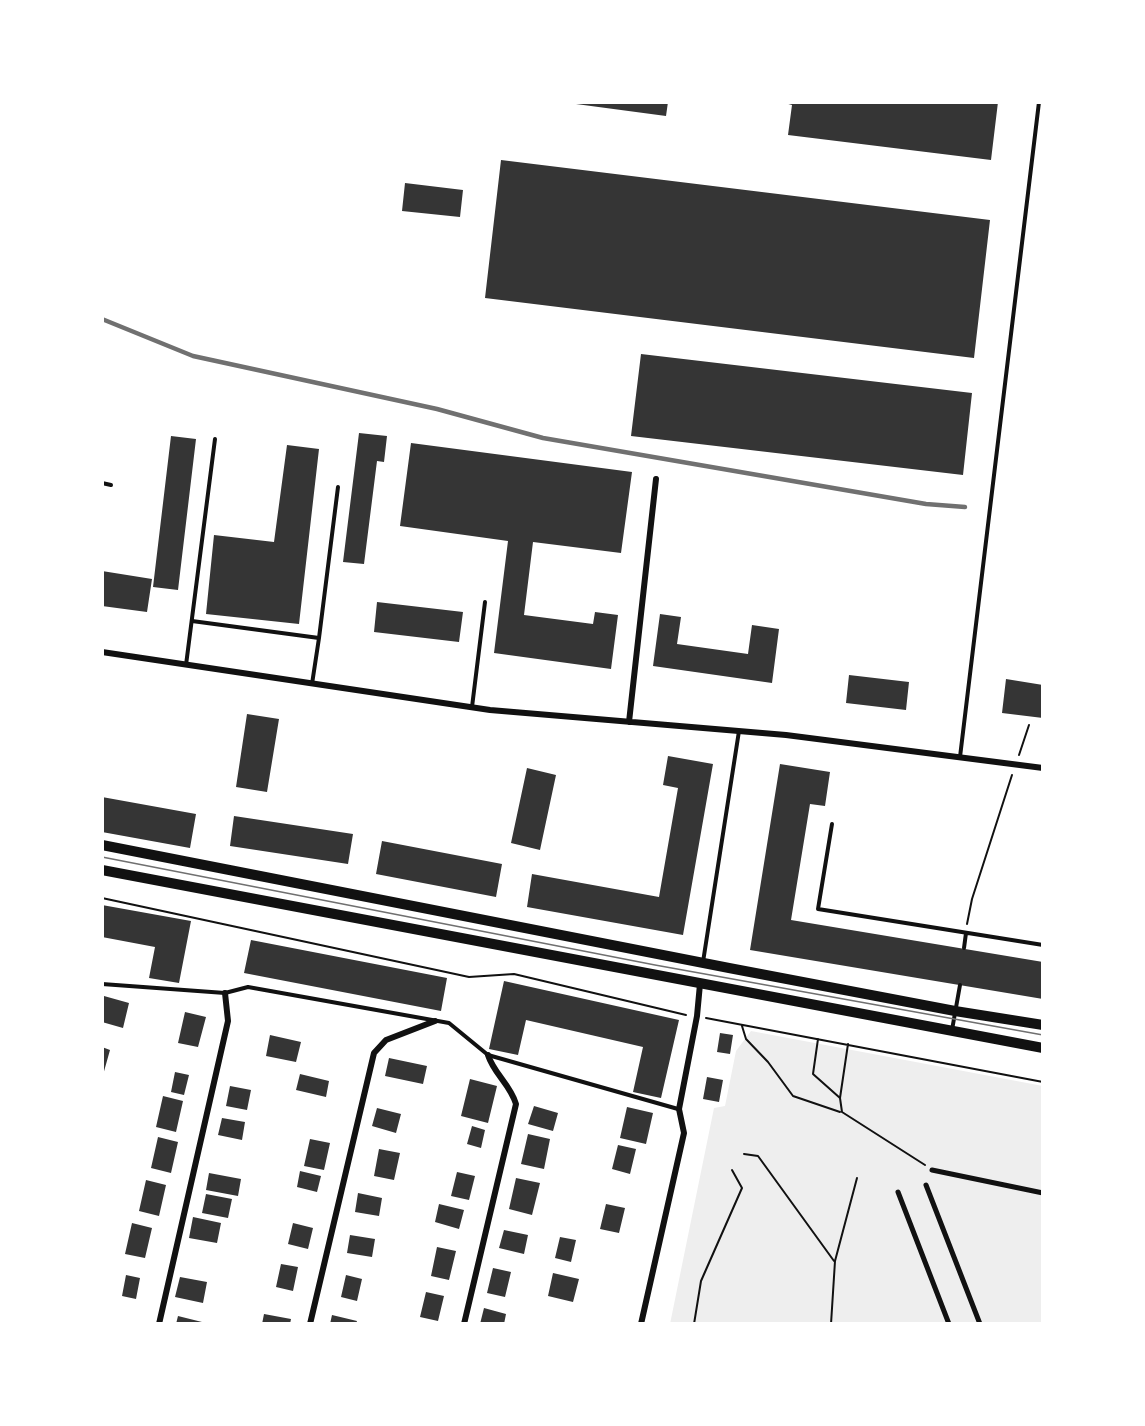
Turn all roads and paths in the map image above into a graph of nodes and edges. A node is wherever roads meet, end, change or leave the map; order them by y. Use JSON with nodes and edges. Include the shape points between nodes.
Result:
{"nodes":[{"id":1,"x":1039,"y":102,"type":"edge"},
{"id":2,"x":215,"y":439,"type":"dead end"},
{"id":3,"x":656,"y":479,"type":"dead end"},
{"id":4,"x":102,"y":483,"type":"edge"},
{"id":5,"x":111,"y":484,"type":"dead end"},
{"id":6,"x":338,"y":487,"type":"dead end"},
{"id":7,"x":485,"y":602,"type":"dead end"},
{"id":8,"x":192,"y":621,"type":"junction"},
{"id":9,"x":319,"y":638,"type":"junction"},
{"id":10,"x":102,"y":652,"type":"edge"},
{"id":11,"x":186,"y":665,"type":"junction"},
{"id":12,"x":312,"y":684,"type":"junction"},
{"id":13,"x":472,"y":707,"type":"junction"},
{"id":14,"x":629,"y":722,"type":"junction"},
{"id":15,"x":1029,"y":725,"type":"dead end"},
{"id":16,"x":739,"y":731,"type":"junction"},
{"id":17,"x":960,"y":758,"type":"junction"},
{"id":18,"x":1016,"y":765,"type":"junction"},
{"id":19,"x":1043,"y":768,"type":"edge"},
{"id":20,"x":832,"y":824,"type":"dead end"},
{"id":21,"x":102,"y":845,"type":"edge"},
{"id":22,"x":102,"y":870,"type":"edge"},
{"id":23,"x":102,"y":898,"type":"edge"},
{"id":24,"x":966,"y":933,"type":"junction"},
{"id":25,"x":1043,"y":945,"type":"edge"},
{"id":26,"x":964,"y":948,"type":"dead end"},
{"id":27,"x":703,"y":963,"type":"junction"},
{"id":28,"x":102,"y":984,"type":"edge"},
{"id":29,"x":700,"y":984,"type":"junction"},
{"id":30,"x":960,"y":985,"type":"dead end"},
{"id":31,"x":225,"y":993,"type":"junction"},
{"id":32,"x":955,"y":1011,"type":"junction"},
{"id":33,"x":697,"y":1016,"type":"junction"},
{"id":34,"x":435,"y":1020,"type":"junction"},
{"id":35,"x":1043,"y":1025,"type":"edge"},
{"id":36,"x":742,"y":1026,"type":"junction"},
{"id":37,"x":951,"y":1031,"type":"junction"},
{"id":38,"x":818,"y":1039,"type":"junction"},
{"id":39,"x":848,"y":1044,"type":"junction"},
{"id":40,"x":1043,"y":1048,"type":"edge"},
{"id":41,"x":488,"y":1055,"type":"junction"},
{"id":42,"x":1043,"y":1082,"type":"edge"},
{"id":43,"x":840,"y":1098,"type":"junction"},
{"id":44,"x":679,"y":1109,"type":"junction"},
{"id":45,"x":842,"y":1112,"type":"junction"},
{"id":46,"x":744,"y":1154,"type":"dead end"},
{"id":47,"x":732,"y":1170,"type":"dead end"},
{"id":48,"x":932,"y":1170,"type":"joint"},
{"id":49,"x":857,"y":1178,"type":"dead end"},
{"id":50,"x":926,"y":1185,"type":"dead end"},
{"id":51,"x":898,"y":1191,"type":"dead end"},
{"id":52,"x":1043,"y":1193,"type":"edge"},
{"id":53,"x":835,"y":1261,"type":"junction"},
{"id":54,"x":159,"y":1324,"type":"edge"},
{"id":55,"x":310,"y":1324,"type":"edge"},
{"id":56,"x":464,"y":1324,"type":"edge"},
{"id":57,"x":641,"y":1324,"type":"edge"},
{"id":58,"x":694,"y":1324,"type":"edge"},
{"id":59,"x":831,"y":1324,"type":"edge"},
{"id":60,"x":949,"y":1324,"type":"edge"},
{"id":61,"x":980,"y":1324,"type":"edge"}],
"edges":[{"from":1,"to":17,"type":"lane"},
{"from":2,"to":8,"type":"lane"},
{"from":3,"to":14,"type":"street"},
{"from":4,"to":5,"type":"lane"},
{"from":6,"to":9,"type":"lane"},
{"from":7,"to":13,"type":"lane"},
{"from":8,"to":9,"type":"lane"},
{"from":8,"to":11,"type":"lane"},
{"from":9,"to":12,"type":"lane"},
{"from":10,"to":11,"type":"street"},
{"from":11,"to":12,"type":"street"},
{"from":12,"to":13,"type":"street"},
{"from":13,"to":14,"type":"street"},
{"from":14,"to":16,"type":"street"},
{"from":15,"to":18,"type":"path"},
{"from":16,"to":17,"type":"street"},
{"from":16,"to":27,"type":"lane"},
{"from":17,"to":18,"type":"street"},
{"from":18,"to":19,"type":"street"},
{"from":18,"to":24,"type":"path","via":[[972,899]]},
{"from":20,"to":24,"type":"lane","via":[[818,909]]},
{"from":21,"to":27,"type":"main road"},
{"from":22,"to":29,"type":"main road"},
{"from":23,"to":33,"type":"path","via":[[468,977],[514,974]]},
{"from":24,"to":25,"type":"lane"},
{"from":24,"to":26,"type":"lane"},
{"from":27,"to":29,"type":"main road"},
{"from":27,"to":32,"type":"main road"},
{"from":28,"to":31,"type":"lane"},
{"from":29,"to":33,"type":"street"},
{"from":29,"to":37,"type":"main road"},
{"from":30,"to":32,"type":"lane"},
{"from":31,"to":34,"type":"lane","via":[[248,987]]},
{"from":31,"to":54,"type":"street","via":[[228,1021]]},
{"from":32,"to":35,"type":"main road"},
{"from":32,"to":37,"type":"lane"},
{"from":33,"to":36,"type":"path"},
{"from":33,"to":44,"type":"street"},
{"from":34,"to":41,"type":"lane","via":[[449,1023]]},
{"from":34,"to":55,"type":"street","via":[[386,1040],[374,1053]]},
{"from":36,"to":38,"type":"path"},
{"from":36,"to":45,"type":"path","via":[[746,1039],[793,1096]]},
{"from":37,"to":40,"type":"main road"},
{"from":38,"to":39,"type":"path"},
{"from":38,"to":43,"type":"path","via":[[813,1074]]},
{"from":39,"to":42,"type":"path"},
{"from":39,"to":43,"type":"path"},
{"from":41,"to":44,"type":"lane"},
{"from":41,"to":56,"type":"street","via":[[493,1071],[512,1089],[516,1104]]},
{"from":43,"to":45,"type":"path"},
{"from":44,"to":57,"type":"street","via":[[684,1133]]},
{"from":45,"to":48,"type":"path"},
{"from":46,"to":53,"type":"path","via":[[758,1156]]},
{"from":47,"to":58,"type":"path","via":[[742,1188],[701,1281]]},
{"from":48,"to":52,"type":"street"},
{"from":49,"to":53,"type":"path"},
{"from":50,"to":61,"type":"street"},
{"from":51,"to":60,"type":"street"},
{"from":53,"to":59,"type":"path"}]}
